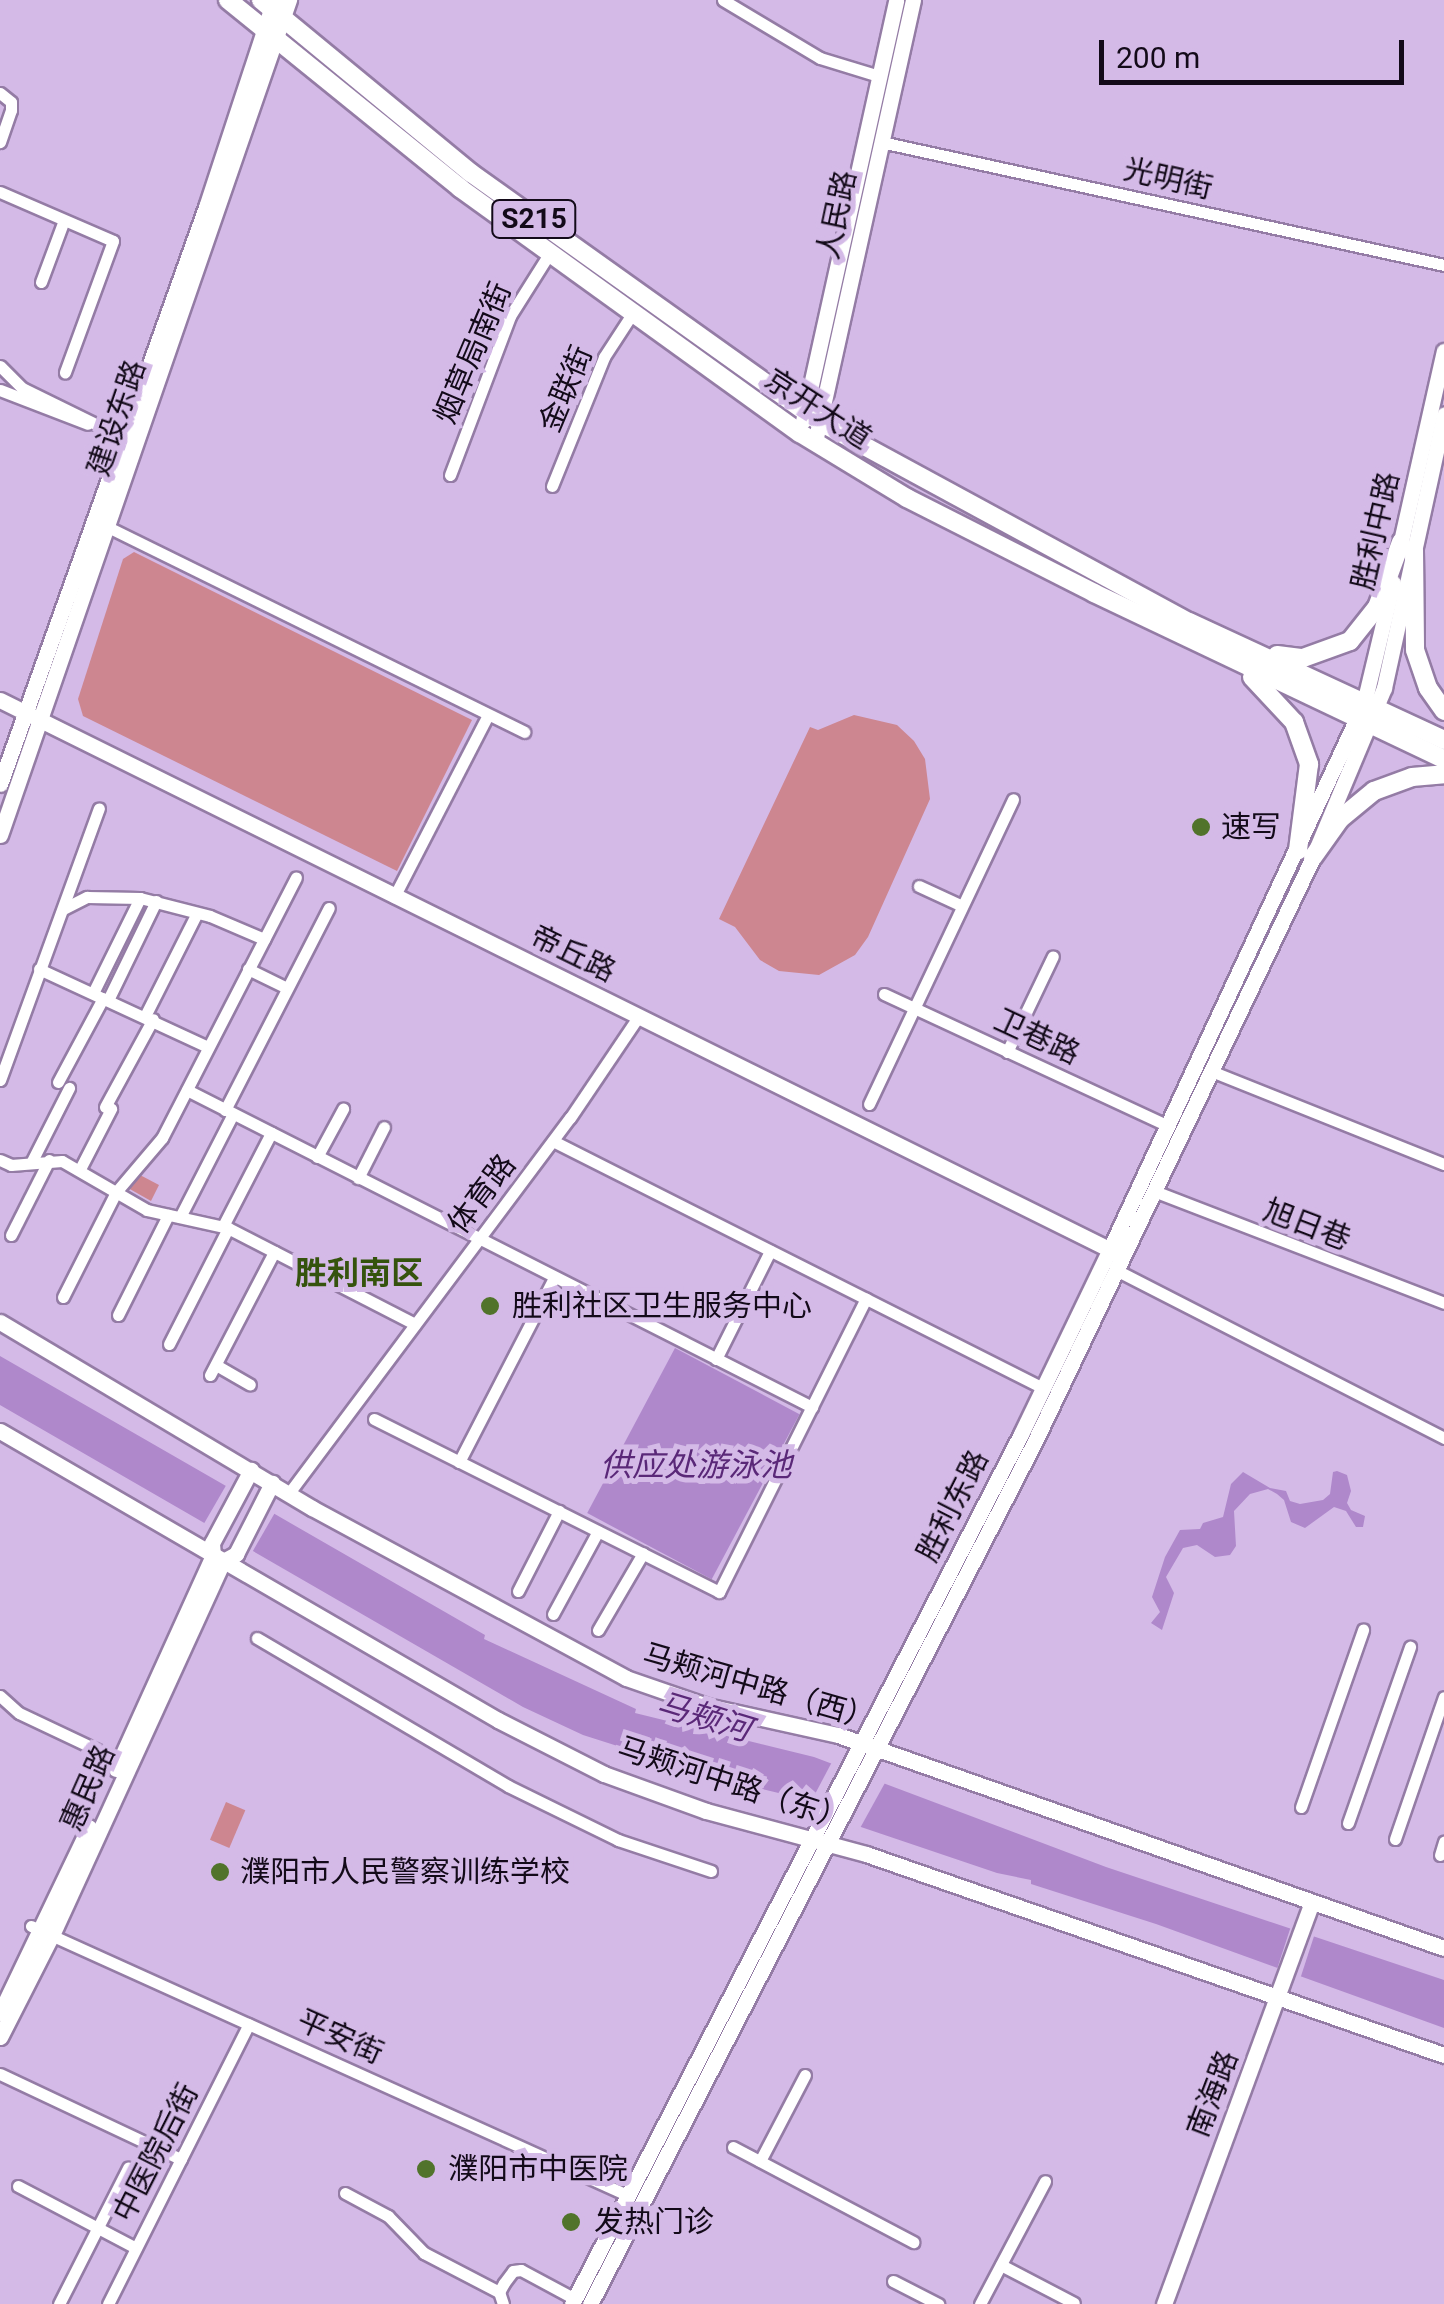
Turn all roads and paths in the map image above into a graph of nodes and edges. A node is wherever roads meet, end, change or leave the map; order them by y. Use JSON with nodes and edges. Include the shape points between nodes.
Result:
{"nodes":[{"id":1,"x":228,"y":0,"type":"edge"},
{"id":2,"x":289,"y":0,"type":"edge"},
{"id":3,"x":723,"y":0,"type":"edge"},
{"id":4,"x":896,"y":0,"type":"edge"},
{"id":5,"x":913,"y":0,"type":"edge"},
{"id":6,"x":273,"y":7,"type":"edge"},
{"id":7,"x":272,"y":35,"type":"junction"},
{"id":8,"x":879,"y":76,"type":"junction"},
{"id":9,"x":0,"y":93,"type":"edge"},
{"id":10,"x":0,"y":142,"type":"edge"},
{"id":11,"x":882,"y":142,"type":"junction"},
{"id":12,"x":0,"y":192,"type":"edge"},
{"id":13,"x":63,"y":223,"type":"junction"},
{"id":14,"x":549,"y":254,"type":"junction"},
{"id":15,"x":1444,"y":266,"type":"edge"},
{"id":16,"x":40,"y":282,"type":"dead end"},
{"id":17,"x":632,"y":314,"type":"junction"},
{"id":18,"x":1444,"y":351,"type":"edge"},
{"id":19,"x":66,"y":372,"type":"dead end"},
{"id":20,"x":2,"y":380,"type":"edge"},
{"id":21,"x":1444,"y":414,"type":"edge"},
{"id":22,"x":813,"y":417,"type":"junction"},
{"id":23,"x":124,"y":438,"type":"junction"},
{"id":24,"x":807,"y":438,"type":"junction"},
{"id":25,"x":450,"y":474,"type":"dead end"},
{"id":26,"x":552,"y":486,"type":"dead end"},
{"id":27,"x":108,"y":527,"type":"junction"},
{"id":28,"x":1408,"y":546,"type":"junction"},
{"id":29,"x":1260,"y":654,"type":"junction"},
{"id":30,"x":1236,"y":664,"type":"junction"},
{"id":31,"x":0,"y":700,"type":"edge"},
{"id":32,"x":1444,"y":711,"type":"edge"},
{"id":33,"x":25,"y":712,"type":"junction"},
{"id":34,"x":488,"y":715,"type":"junction"},
{"id":35,"x":1366,"y":715,"type":"junction"},
{"id":36,"x":41,"y":721,"type":"junction"},
{"id":37,"x":524,"y":732,"type":"dead end"},
{"id":38,"x":1444,"y":740,"type":"edge"},
{"id":39,"x":1444,"y":759,"type":"edge"},
{"id":40,"x":1444,"y":774,"type":"edge"},
{"id":41,"x":0,"y":784,"type":"edge"},
{"id":42,"x":1013,"y":799,"type":"dead end"},
{"id":43,"x":99,"y":808,"type":"dead end"},
{"id":44,"x":0,"y":835,"type":"edge"},
{"id":45,"x":1306,"y":853,"type":"junction"},
{"id":46,"x":296,"y":877,"type":"dead end"},
{"id":47,"x":919,"y":886,"type":"dead end"},
{"id":48,"x":394,"y":897,"type":"junction"},
{"id":49,"x":140,"y":898,"type":"junction"},
{"id":50,"x":156,"y":901,"type":"junction"},
{"id":51,"x":962,"y":906,"type":"junction"},
{"id":52,"x":329,"y":908,"type":"dead end"},
{"id":53,"x":63,"y":909,"type":"junction"},
{"id":54,"x":197,"y":912,"type":"junction"},
{"id":55,"x":264,"y":939,"type":"junction"},
{"id":56,"x":1052,"y":956,"type":"dead end"},
{"id":57,"x":39,"y":969,"type":"junction"},
{"id":58,"x":248,"y":969,"type":"junction"},
{"id":59,"x":287,"y":988,"type":"junction"},
{"id":60,"x":884,"y":994,"type":"dead end"},
{"id":61,"x":101,"y":997,"type":"junction"},
{"id":62,"x":913,"y":1007,"type":"junction"},
{"id":63,"x":638,"y":1016,"type":"junction"},
{"id":64,"x":149,"y":1018,"type":"junction"},
{"id":65,"x":208,"y":1047,"type":"junction"},
{"id":66,"x":1008,"y":1052,"type":"junction"},
{"id":67,"x":1210,"y":1071,"type":"junction"},
{"id":68,"x":0,"y":1080,"type":"edge"},
{"id":69,"x":186,"y":1090,"type":"junction"},
{"id":70,"x":869,"y":1104,"type":"dead end"},
{"id":71,"x":343,"y":1109,"type":"dead end"},
{"id":72,"x":229,"y":1112,"type":"junction"},
{"id":73,"x":1168,"y":1126,"type":"junction"},
{"id":74,"x":384,"y":1127,"type":"dead end"},
{"id":75,"x":271,"y":1133,"type":"junction"},
{"id":76,"x":553,"y":1141,"type":"junction"},
{"id":77,"x":318,"y":1157,"type":"junction"},
{"id":78,"x":0,"y":1160,"type":"edge"},
{"id":79,"x":49,"y":1160,"type":"junction"},
{"id":80,"x":32,"y":1161,"type":"junction"},
{"id":81,"x":1444,"y":1164,"type":"edge"},
{"id":82,"x":80,"y":1169,"type":"junction"},
{"id":83,"x":358,"y":1178,"type":"junction"},
{"id":84,"x":1154,"y":1191,"type":"junction"},
{"id":85,"x":116,"y":1192,"type":"junction"},
{"id":86,"x":174,"y":1216,"type":"junction"},
{"id":87,"x":225,"y":1227,"type":"junction"},
{"id":88,"x":11,"y":1234,"type":"dead end"},
{"id":89,"x":480,"y":1240,"type":"junction"},
{"id":90,"x":770,"y":1251,"type":"junction"},
{"id":91,"x":274,"y":1252,"type":"junction"},
{"id":92,"x":1116,"y":1258,"type":"junction"},
{"id":93,"x":554,"y":1278,"type":"junction"},
{"id":94,"x":62,"y":1297,"type":"dead end"},
{"id":95,"x":866,"y":1299,"type":"junction"},
{"id":96,"x":1444,"y":1302,"type":"edge"},
{"id":97,"x":118,"y":1316,"type":"dead end"},
{"id":98,"x":0,"y":1322,"type":"edge"},
{"id":99,"x":415,"y":1324,"type":"junction"},
{"id":100,"x":169,"y":1344,"type":"dead end"},
{"id":101,"x":716,"y":1359,"type":"junction"},
{"id":102,"x":250,"y":1385,"type":"dead end"},
{"id":103,"x":1043,"y":1388,"type":"junction"},
{"id":104,"x":812,"y":1408,"type":"junction"},
{"id":105,"x":374,"y":1420,"type":"dead end"},
{"id":106,"x":0,"y":1431,"type":"edge"},
{"id":107,"x":1444,"y":1438,"type":"edge"},
{"id":108,"x":459,"y":1462,"type":"junction"},
{"id":109,"x":249,"y":1474,"type":"junction"},
{"id":110,"x":270,"y":1486,"type":"junction"},
{"id":111,"x":289,"y":1493,"type":"junction"},
{"id":112,"x":558,"y":1511,"type":"junction"},
{"id":113,"x":598,"y":1530,"type":"junction"},
{"id":114,"x":221,"y":1553,"type":"junction"},
{"id":115,"x":643,"y":1553,"type":"junction"},
{"id":116,"x":518,"y":1591,"type":"dead end"},
{"id":117,"x":554,"y":1614,"type":"dead end"},
{"id":118,"x":598,"y":1630,"type":"dead end"},
{"id":119,"x":1362,"y":1630,"type":"dead end"},
{"id":120,"x":256,"y":1638,"type":"dead end"},
{"id":121,"x":1410,"y":1647,"type":"dead end"},
{"id":122,"x":0,"y":1696,"type":"edge"},
{"id":123,"x":1444,"y":1698,"type":"edge"},
{"id":124,"x":867,"y":1751,"type":"junction"},
{"id":125,"x":124,"y":1763,"type":"junction"},
{"id":126,"x":1301,"y":1808,"type":"dead end"},
{"id":127,"x":1348,"y":1823,"type":"dead end"},
{"id":128,"x":1395,"y":1839,"type":"dead end"},
{"id":129,"x":819,"y":1843,"type":"junction"},
{"id":130,"x":712,"y":1871,"type":"dead end"},
{"id":131,"x":1312,"y":1902,"type":"junction"},
{"id":132,"x":41,"y":1931,"type":"junction"},
{"id":133,"x":1444,"y":1948,"type":"edge"},
{"id":134,"x":1281,"y":1991,"type":"junction"},
{"id":135,"x":0,"y":2013,"type":"edge"},
{"id":136,"x":249,"y":2024,"type":"junction"},
{"id":137,"x":0,"y":2037,"type":"edge"},
{"id":138,"x":1444,"y":2056,"type":"edge"},
{"id":139,"x":0,"y":2074,"type":"edge"},
{"id":140,"x":804,"y":2075,"type":"dead end"},
{"id":141,"x":733,"y":2147,"type":"dead end"},
{"id":142,"x":181,"y":2159,"type":"junction"},
{"id":143,"x":760,"y":2162,"type":"junction"},
{"id":144,"x":128,"y":2168,"type":"dead end"},
{"id":145,"x":1045,"y":2181,"type":"dead end"},
{"id":146,"x":18,"y":2186,"type":"dead end"},
{"id":147,"x":345,"y":2193,"type":"dead end"},
{"id":148,"x":627,"y":2195,"type":"junction"},
{"id":149,"x":98,"y":2228,"type":"junction"},
{"id":150,"x":913,"y":2242,"type":"dead end"},
{"id":151,"x":136,"y":2248,"type":"junction"},
{"id":152,"x":1000,"y":2264,"type":"junction"},
{"id":153,"x":893,"y":2281,"type":"dead end"},
{"id":154,"x":501,"y":2298,"type":"edge"},
{"id":155,"x":579,"y":2302,"type":"edge"},
{"id":156,"x":1074,"y":2303,"type":"edge"},
{"id":157,"x":58,"y":2304,"type":"edge"},
{"id":158,"x":108,"y":2304,"type":"edge"},
{"id":159,"x":938,"y":2304,"type":"edge"},
{"id":160,"x":980,"y":2304,"type":"edge"},
{"id":161,"x":1164,"y":2304,"type":"edge"}],
"edges":[{"from":1,"to":7,"type":"main road","name":"京开大道","number":"S215"},
{"from":2,"to":6,"type":"street","name":"建设东路"},
{"from":3,"to":8,"type":"street","via":[[820,58]]},
{"from":4,"to":8,"type":"street","name":"人民路"},
{"from":5,"to":11,"type":"street","name":"人民路"},
{"from":6,"to":7,"type":"street","name":"建设东路"},
{"from":6,"to":22,"type":"main road","name":"京开大道","number":"S215","via":[[472,173]]},
{"from":7,"to":14,"type":"main road","name":"京开大道","number":"S215"},
{"from":7,"to":23,"type":"street","name":"建设东路"},
{"from":7,"to":27,"type":"street","name":"建设东路"},
{"from":8,"to":22,"type":"street","name":"人民路"},
{"from":9,"to":10,"type":"street","via":[[11,102]]},
{"from":11,"to":15,"type":"street","name":"光明街"},
{"from":11,"to":22,"type":"street","name":"人民路"},
{"from":12,"to":13,"type":"street"},
{"from":13,"to":16,"type":"street"},
{"from":13,"to":19,"type":"street","via":[[112,241]]},
{"from":14,"to":17,"type":"main road","name":"京开大道","number":"S215"},
{"from":14,"to":25,"type":"street","name":"烟草局南街","via":[[510,316]]},
{"from":17,"to":24,"type":"main road","name":"京开大道","number":"S215"},
{"from":17,"to":26,"type":"street","name":"金联街","via":[[604,358]]},
{"from":18,"to":28,"type":"street","name":"胜利中路"},
{"from":20,"to":23,"type":"street"},
{"from":21,"to":28,"type":"street","name":"胜利中路"},
{"from":22,"to":24,"type":"street","name":"人民路"},
{"from":22,"to":29,"type":"main road","name":"京开大道","number":"S215"},
{"from":23,"to":33,"type":"street","name":"建设东路"},
{"from":24,"to":30,"type":"main road","name":"京开大道","number":"S215","via":[[907,498]]},
{"from":27,"to":34,"type":"street"},
{"from":27,"to":36,"type":"street","name":"建设东路"},
{"from":28,"to":29,"type":"main road","via":[[1350,641],[1303,658]]},
{"from":28,"to":32,"type":"main road","via":[[1415,650]]},
{"from":28,"to":35,"type":"street","name":"胜利中路"},
{"from":29,"to":35,"type":"main road","name":"京开大道","number":"S215"},
{"from":30,"to":35,"type":"main road","name":"京开大道","number":"S215"},
{"from":30,"to":45,"type":"main road","via":[[1284,706],[1302,742],[1310,787]]},
{"from":31,"to":33,"type":"street","name":"帝丘路"},
{"from":33,"to":36,"type":"street","name":"帝丘路"},
{"from":33,"to":41,"type":"street","name":"建设东路"},
{"from":34,"to":37,"type":"street"},
{"from":34,"to":48,"type":"street"},
{"from":35,"to":38,"type":"main road","name":"京开大道","number":"S215"},
{"from":35,"to":39,"type":"main road","name":"京开大道","number":"S215"},
{"from":35,"to":45,"type":"street","name":"胜利东路"},
{"from":36,"to":44,"type":"street","name":"建设东路"},
{"from":36,"to":48,"type":"street","name":"帝丘路"},
{"from":40,"to":45,"type":"main road","via":[[1374,790]]},
{"from":42,"to":51,"type":"street"},
{"from":43,"to":53,"type":"street"},
{"from":45,"to":67,"type":"street","name":"胜利东路"},
{"from":45,"to":73,"type":"street","name":"胜利东路"},
{"from":46,"to":55,"type":"street"},
{"from":47,"to":51,"type":"street"},
{"from":48,"to":63,"type":"street","name":"帝丘路"},
{"from":49,"to":50,"type":"street"},
{"from":49,"to":53,"type":"street","via":[[87,898]]},
{"from":49,"to":61,"type":"street"},
{"from":50,"to":54,"type":"street"},
{"from":50,"to":61,"type":"street"},
{"from":51,"to":62,"type":"street"},
{"from":52,"to":59,"type":"street"},
{"from":53,"to":57,"type":"street"},
{"from":54,"to":55,"type":"street"},
{"from":54,"to":64,"type":"street"},
{"from":55,"to":58,"type":"street"},
{"from":56,"to":66,"type":"street"},
{"from":57,"to":61,"type":"street"},
{"from":57,"to":68,"type":"street"},
{"from":58,"to":59,"type":"street"},
{"from":58,"to":65,"type":"street"},
{"from":59,"to":72,"type":"street"},
{"from":60,"to":62,"type":"street","name":"卫巷路"},
{"from":61,"to":64,"type":"street"},
{"from":61,"to":80,"type":"street"},
{"from":62,"to":66,"type":"street","name":"卫巷路"},
{"from":62,"to":70,"type":"street"},
{"from":63,"to":76,"type":"street","name":"体育路"},
{"from":63,"to":92,"type":"street","name":"帝丘路"},
{"from":64,"to":65,"type":"street"},
{"from":64,"to":82,"type":"street"},
{"from":65,"to":69,"type":"street"},
{"from":66,"to":73,"type":"street","name":"卫巷路"},
{"from":67,"to":81,"type":"street"},
{"from":67,"to":84,"type":"street","name":"胜利东路"},
{"from":69,"to":72,"type":"street"},
{"from":69,"to":85,"type":"street","via":[[162,1138]]},
{"from":71,"to":77,"type":"street"},
{"from":72,"to":75,"type":"street"},
{"from":72,"to":86,"type":"street"},
{"from":73,"to":92,"type":"street","name":"胜利东路"},
{"from":74,"to":83,"type":"street"},
{"from":75,"to":77,"type":"street"},
{"from":75,"to":87,"type":"street"},
{"from":76,"to":89,"type":"street","name":"体育路"},
{"from":76,"to":90,"type":"street"},
{"from":77,"to":83,"type":"street"},
{"from":78,"to":80,"type":"street"},
{"from":79,"to":80,"type":"street"},
{"from":79,"to":82,"type":"street"},
{"from":79,"to":88,"type":"street"},
{"from":82,"to":85,"type":"street"},
{"from":83,"to":89,"type":"street"},
{"from":84,"to":92,"type":"street","name":"胜利东路"},
{"from":84,"to":96,"type":"street","name":"旭日巷"},
{"from":85,"to":86,"type":"street"},
{"from":85,"to":94,"type":"street"},
{"from":86,"to":87,"type":"street"},
{"from":86,"to":97,"type":"street"},
{"from":87,"to":91,"type":"street"},
{"from":87,"to":100,"type":"street"},
{"from":89,"to":93,"type":"street"},
{"from":89,"to":99,"type":"street","name":"体育路"},
{"from":90,"to":95,"type":"street"},
{"from":90,"to":101,"type":"street"},
{"from":91,"to":99,"type":"street"},
{"from":91,"to":102,"type":"street","via":[[213,1370]]},
{"from":92,"to":103,"type":"street","name":"胜利东路"},
{"from":92,"to":107,"type":"street"},
{"from":92,"to":124,"type":"street","name":"胜利东路","via":[[1027,1456]]},
{"from":93,"to":101,"type":"street"},
{"from":93,"to":108,"type":"street"},
{"from":95,"to":103,"type":"street"},
{"from":95,"to":104,"type":"street"},
{"from":98,"to":109,"type":"street","name":"马颊河中路（西）"},
{"from":99,"to":111,"type":"street","name":"体育路"},
{"from":101,"to":104,"type":"street"},
{"from":103,"to":124,"type":"street","name":"胜利东路"},
{"from":104,"to":115,"type":"street","via":[[719,1592]]},
{"from":105,"to":108,"type":"street"},
{"from":106,"to":114,"type":"street","name":"马颊河中路（东）"},
{"from":108,"to":112,"type":"street"},
{"from":109,"to":110,"type":"street","name":"马颊河中路（西）"},
{"from":109,"to":114,"type":"street"},
{"from":110,"to":111,"type":"street","name":"马颊河中路（西）"},
{"from":110,"to":114,"type":"street"},
{"from":111,"to":124,"type":"street","name":"马颊河中路（西）","via":[[626,1678]]},
{"from":112,"to":113,"type":"street"},
{"from":112,"to":116,"type":"street"},
{"from":113,"to":115,"type":"street"},
{"from":113,"to":117,"type":"street"},
{"from":114,"to":125,"type":"street","name":"惠民路"},
{"from":114,"to":129,"type":"street","name":"马颊河中路（东）","via":[[568,1757],[706,1811]]},
{"from":115,"to":118,"type":"street"},
{"from":119,"to":126,"type":"street"},
{"from":120,"to":130,"type":"street","via":[[508,1786],[618,1840]]},
{"from":121,"to":127,"type":"street"},
{"from":122,"to":125,"type":"street","via":[[20,1713]]},
{"from":123,"to":128,"type":"street"},
{"from":124,"to":129,"type":"street","name":"胜利东路"},
{"from":124,"to":131,"type":"street","name":"马颊河中路（西）"},
{"from":125,"to":132,"type":"street","name":"惠民路"},
{"from":129,"to":134,"type":"street","name":"马颊河中路（东）"},
{"from":129,"to":148,"type":"street","name":"胜利东路"},
{"from":129,"to":155,"type":"street","name":"胜利东路"},
{"from":131,"to":133,"type":"street","name":"马颊河中路（西）"},
{"from":131,"to":134,"type":"street","name":"南海路"},
{"from":132,"to":135,"type":"street","name":"惠民路"},
{"from":132,"to":136,"type":"street","name":"平安街"},
{"from":132,"to":137,"type":"street","name":"惠民路"},
{"from":134,"to":138,"type":"street","name":"马颊河中路（东）"},
{"from":134,"to":161,"type":"street","name":"南海路"},
{"from":136,"to":142,"type":"street","name":"中医院后街"},
{"from":136,"to":148,"type":"street","name":"平安街"},
{"from":139,"to":142,"type":"street"},
{"from":140,"to":143,"type":"street"},
{"from":141,"to":143,"type":"street"},
{"from":142,"to":151,"type":"street","name":"中医院后街"},
{"from":143,"to":150,"type":"street"},
{"from":144,"to":149,"type":"street"},
{"from":145,"to":152,"type":"street"},
{"from":146,"to":149,"type":"street"},
{"from":147,"to":154,"type":"street","via":[[388,2216],[424,2254]]},
{"from":148,"to":155,"type":"street","name":"胜利东路"},
{"from":149,"to":151,"type":"street"},
{"from":149,"to":157,"type":"street"},
{"from":151,"to":158,"type":"street","name":"中医院后街"},
{"from":152,"to":156,"type":"street"},
{"from":152,"to":160,"type":"street"},
{"from":153,"to":159,"type":"street"},
{"from":154,"to":155,"type":"street","via":[[507,2277],[521,2270]]}]}
